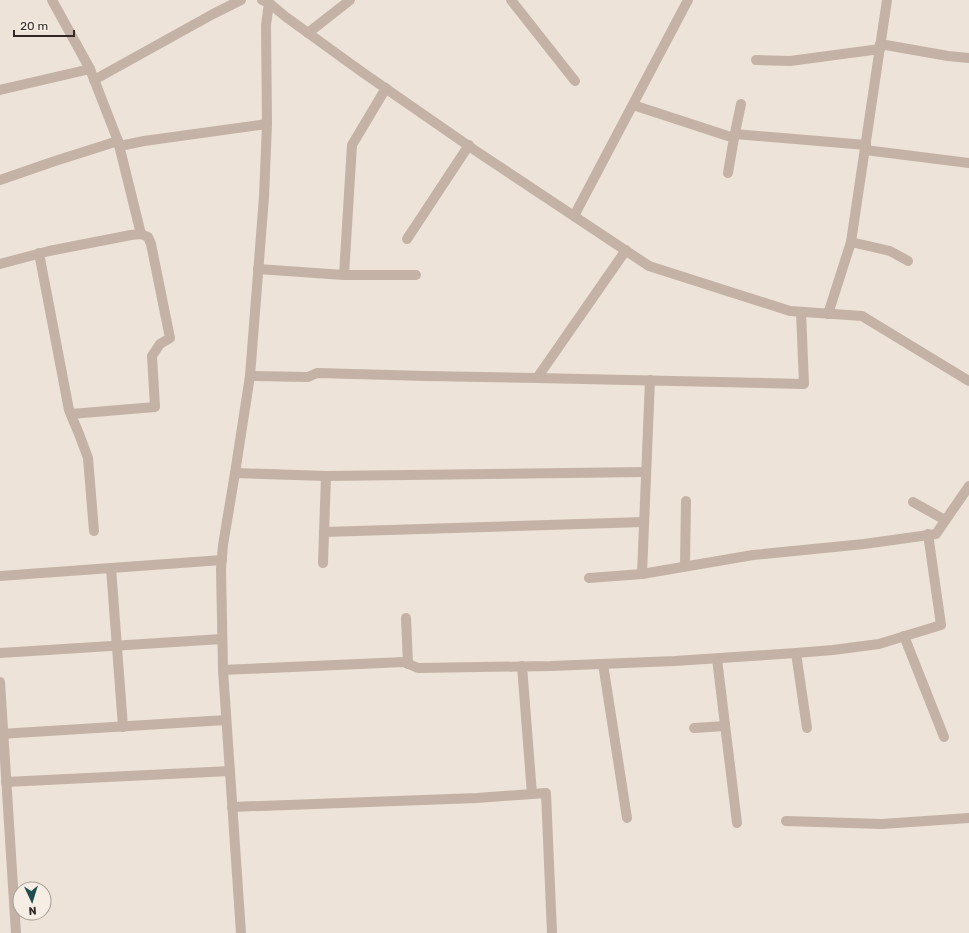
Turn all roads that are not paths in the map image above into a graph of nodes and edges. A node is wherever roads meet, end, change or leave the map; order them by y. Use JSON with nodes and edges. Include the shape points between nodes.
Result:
{"nodes":[{"id":1,"x":52,"y":0,"type":"edge"},
{"id":2,"x":241,"y":0,"type":"edge"},
{"id":3,"x":350,"y":0,"type":"edge"},
{"id":4,"x":511,"y":0,"type":"edge"},
{"id":5,"x":688,"y":0,"type":"edge"},
{"id":6,"x":887,"y":0,"type":"edge"},
{"id":7,"x":266,"y":2,"type":"edge"},
{"id":8,"x":308,"y":33,"type":"junction"},
{"id":9,"x":880,"y":46,"type":"junction"},
{"id":10,"x":969,"y":58,"type":"edge"},
{"id":11,"x":756,"y":60,"type":"dead end"},
{"id":12,"x":90,"y":69,"type":"junction"},
{"id":13,"x":94,"y":80,"type":"junction"},
{"id":14,"x":575,"y":81,"type":"dead end"},
{"id":15,"x":386,"y":88,"type":"junction"},
{"id":16,"x":0,"y":90,"type":"edge"},
{"id":17,"x":741,"y":104,"type":"dead end"},
{"id":18,"x":632,"y":105,"type":"junction"},
{"id":19,"x":267,"y":124,"type":"junction"},
{"id":20,"x":734,"y":136,"type":"junction"},
{"id":21,"x":119,"y":144,"type":"junction"},
{"id":22,"x":469,"y":145,"type":"junction"},
{"id":23,"x":865,"y":147,"type":"junction"},
{"id":24,"x":969,"y":163,"type":"edge"},
{"id":25,"x":728,"y":173,"type":"dead end"},
{"id":26,"x":0,"y":180,"type":"edge"},
{"id":27,"x":574,"y":216,"type":"junction"},
{"id":28,"x":141,"y":234,"type":"junction"},
{"id":29,"x":407,"y":239,"type":"dead end"},
{"id":30,"x":851,"y":242,"type":"junction"},
{"id":31,"x":626,"y":250,"type":"junction"},
{"id":32,"x":39,"y":254,"type":"junction"},
{"id":33,"x":908,"y":261,"type":"dead end"},
{"id":34,"x":0,"y":264,"type":"edge"},
{"id":35,"x":258,"y":269,"type":"junction"},
{"id":36,"x":344,"y":274,"type":"junction"},
{"id":37,"x":416,"y":275,"type":"dead end"},
{"id":38,"x":801,"y":312,"type":"junction"},
{"id":39,"x":828,"y":314,"type":"junction"},
{"id":40,"x":250,"y":376,"type":"junction"},
{"id":41,"x":537,"y":378,"type":"junction"},
{"id":42,"x":650,"y":380,"type":"junction"},
{"id":43,"x":969,"y":381,"type":"edge"},
{"id":44,"x":70,"y":414,"type":"junction"},
{"id":45,"x":646,"y":472,"type":"junction"},
{"id":46,"x":235,"y":473,"type":"junction"},
{"id":47,"x":326,"y":476,"type":"junction"},
{"id":48,"x":969,"y":486,"type":"edge"},
{"id":49,"x":686,"y":501,"type":"dead end"},
{"id":50,"x":913,"y":502,"type":"dead end"},
{"id":51,"x":945,"y":520,"type":"junction"},
{"id":52,"x":644,"y":522,"type":"junction"},
{"id":53,"x":94,"y":531,"type":"dead end"},
{"id":54,"x":324,"y":532,"type":"junction"},
{"id":55,"x":928,"y":534,"type":"junction"},
{"id":56,"x":222,"y":560,"type":"junction"},
{"id":57,"x":323,"y":563,"type":"dead end"},
{"id":58,"x":685,"y":566,"type":"junction"},
{"id":59,"x":111,"y":568,"type":"junction"},
{"id":60,"x":642,"y":574,"type":"junction"},
{"id":61,"x":0,"y":576,"type":"edge"},
{"id":62,"x":589,"y":578,"type":"dead end"},
{"id":63,"x":406,"y":618,"type":"dead end"},
{"id":64,"x":904,"y":636,"type":"junction"},
{"id":65,"x":222,"y":639,"type":"junction"},
{"id":66,"x":117,"y":646,"type":"junction"},
{"id":67,"x":0,"y":653,"type":"edge"},
{"id":68,"x":796,"y":653,"type":"junction"},
{"id":69,"x":717,"y":658,"type":"junction"},
{"id":70,"x":408,"y":664,"type":"junction"},
{"id":71,"x":603,"y":664,"type":"junction"},
{"id":72,"x":522,"y":666,"type":"junction"},
{"id":73,"x":223,"y":670,"type":"junction"},
{"id":74,"x":0,"y":682,"type":"edge"},
{"id":75,"x":226,"y":720,"type":"junction"},
{"id":76,"x":726,"y":726,"type":"junction"},
{"id":77,"x":123,"y":727,"type":"junction"},
{"id":78,"x":694,"y":728,"type":"dead end"},
{"id":79,"x":807,"y":728,"type":"dead end"},
{"id":80,"x":2,"y":734,"type":"edge"},
{"id":81,"x":944,"y":737,"type":"dead end"},
{"id":82,"x":230,"y":772,"type":"junction"},
{"id":83,"x":4,"y":788,"type":"edge"},
{"id":84,"x":532,"y":794,"type":"junction"},
{"id":85,"x":232,"y":807,"type":"junction"},
{"id":86,"x":627,"y":818,"type":"dead end"},
{"id":87,"x":969,"y":818,"type":"edge"},
{"id":88,"x":786,"y":821,"type":"dead end"},
{"id":89,"x":737,"y":823,"type":"dead end"},
{"id":90,"x":16,"y":933,"type":"edge"},
{"id":91,"x":241,"y":933,"type":"edge"},
{"id":92,"x":552,"y":933,"type":"edge"}],
"edges":[{"from":1,"to":12,"type":"street"},
{"from":2,"to":13,"type":"street"},
{"from":3,"to":8,"type":"street"},
{"from":4,"to":14,"type":"street"},
{"from":5,"to":18,"type":"street"},
{"from":6,"to":9,"type":"street"},
{"from":7,"to":8,"type":"street"},
{"from":7,"to":19,"type":"street"},
{"from":8,"to":15,"type":"street"},
{"from":9,"to":10,"type":"street"},
{"from":9,"to":11,"type":"street","via":[[790,61]]},
{"from":9,"to":23,"type":"street"},
{"from":12,"to":13,"type":"street"},
{"from":12,"to":16,"type":"street"},
{"from":13,"to":21,"type":"street"},
{"from":15,"to":22,"type":"street"},
{"from":15,"to":36,"type":"street","via":[[352,145]]},
{"from":17,"to":20,"type":"street"},
{"from":18,"to":20,"type":"street"},
{"from":18,"to":27,"type":"street"},
{"from":19,"to":21,"type":"street"},
{"from":19,"to":35,"type":"street"},
{"from":20,"to":23,"type":"street"},
{"from":20,"to":25,"type":"street"},
{"from":21,"to":26,"type":"street","via":[[54,161]]},
{"from":21,"to":28,"type":"street"},
{"from":22,"to":27,"type":"street"},
{"from":22,"to":29,"type":"street"},
{"from":23,"to":24,"type":"street"},
{"from":23,"to":30,"type":"street"},
{"from":27,"to":31,"type":"street"},
{"from":28,"to":32,"type":"street"},
{"from":28,"to":44,"type":"street","via":[[148,237],[151,244],[170,338],[160,344],[152,356],[155,407]]},
{"from":30,"to":33,"type":"street","via":[[890,251]]},
{"from":30,"to":39,"type":"street"},
{"from":31,"to":38,"type":"street","via":[[649,266],[790,311]]},
{"from":31,"to":41,"type":"street"},
{"from":32,"to":34,"type":"street"},
{"from":32,"to":44,"type":"street"},
{"from":35,"to":36,"type":"street"},
{"from":35,"to":40,"type":"street"},
{"from":36,"to":37,"type":"street"},
{"from":38,"to":39,"type":"street"},
{"from":38,"to":42,"type":"street","via":[[804,384]]},
{"from":39,"to":43,"type":"street","via":[[862,316]]},
{"from":40,"to":41,"type":"street","via":[[308,377],[316,373]]},
{"from":40,"to":46,"type":"street"},
{"from":41,"to":42,"type":"street"},
{"from":42,"to":45,"type":"street"},
{"from":44,"to":53,"type":"street","via":[[88,458]]},
{"from":45,"to":47,"type":"street"},
{"from":45,"to":52,"type":"street"},
{"from":46,"to":47,"type":"street"},
{"from":46,"to":56,"type":"street"},
{"from":47,"to":54,"type":"street"},
{"from":48,"to":51,"type":"street"},
{"from":49,"to":58,"type":"street"},
{"from":50,"to":51,"type":"street"},
{"from":51,"to":55,"type":"street","via":[[936,534]]},
{"from":52,"to":54,"type":"street"},
{"from":52,"to":60,"type":"street"},
{"from":54,"to":57,"type":"street"},
{"from":55,"to":58,"type":"street","via":[[864,544],[753,555]]},
{"from":55,"to":64,"type":"street","via":[[941,625]]},
{"from":56,"to":59,"type":"street"},
{"from":56,"to":65,"type":"street"},
{"from":58,"to":60,"type":"street"},
{"from":59,"to":61,"type":"street"},
{"from":59,"to":66,"type":"street"},
{"from":60,"to":62,"type":"street"},
{"from":63,"to":70,"type":"street"},
{"from":64,"to":68,"type":"street","via":[[879,644]]},
{"from":64,"to":81,"type":"street"},
{"from":65,"to":66,"type":"street"},
{"from":65,"to":73,"type":"street"},
{"from":66,"to":67,"type":"street"},
{"from":66,"to":77,"type":"street"},
{"from":68,"to":69,"type":"street"},
{"from":68,"to":79,"type":"street"},
{"from":69,"to":71,"type":"street"},
{"from":69,"to":76,"type":"street"},
{"from":70,"to":72,"type":"street","via":[[418,668]]},
{"from":70,"to":73,"type":"street","via":[[404,662]]},
{"from":71,"to":72,"type":"street"},
{"from":71,"to":86,"type":"street"},
{"from":72,"to":84,"type":"street"},
{"from":73,"to":75,"type":"street"},
{"from":74,"to":80,"type":"street"},
{"from":75,"to":77,"type":"street"},
{"from":75,"to":82,"type":"street"},
{"from":76,"to":78,"type":"street"},
{"from":76,"to":89,"type":"street"},
{"from":77,"to":80,"type":"street"},
{"from":80,"to":83,"type":"street"},
{"from":82,"to":83,"type":"street"},
{"from":82,"to":85,"type":"street"},
{"from":83,"to":90,"type":"street"},
{"from":84,"to":85,"type":"street"},
{"from":84,"to":92,"type":"street","via":[[546,793]]},
{"from":85,"to":91,"type":"street"},
{"from":87,"to":88,"type":"street","via":[[882,824]]}]}
